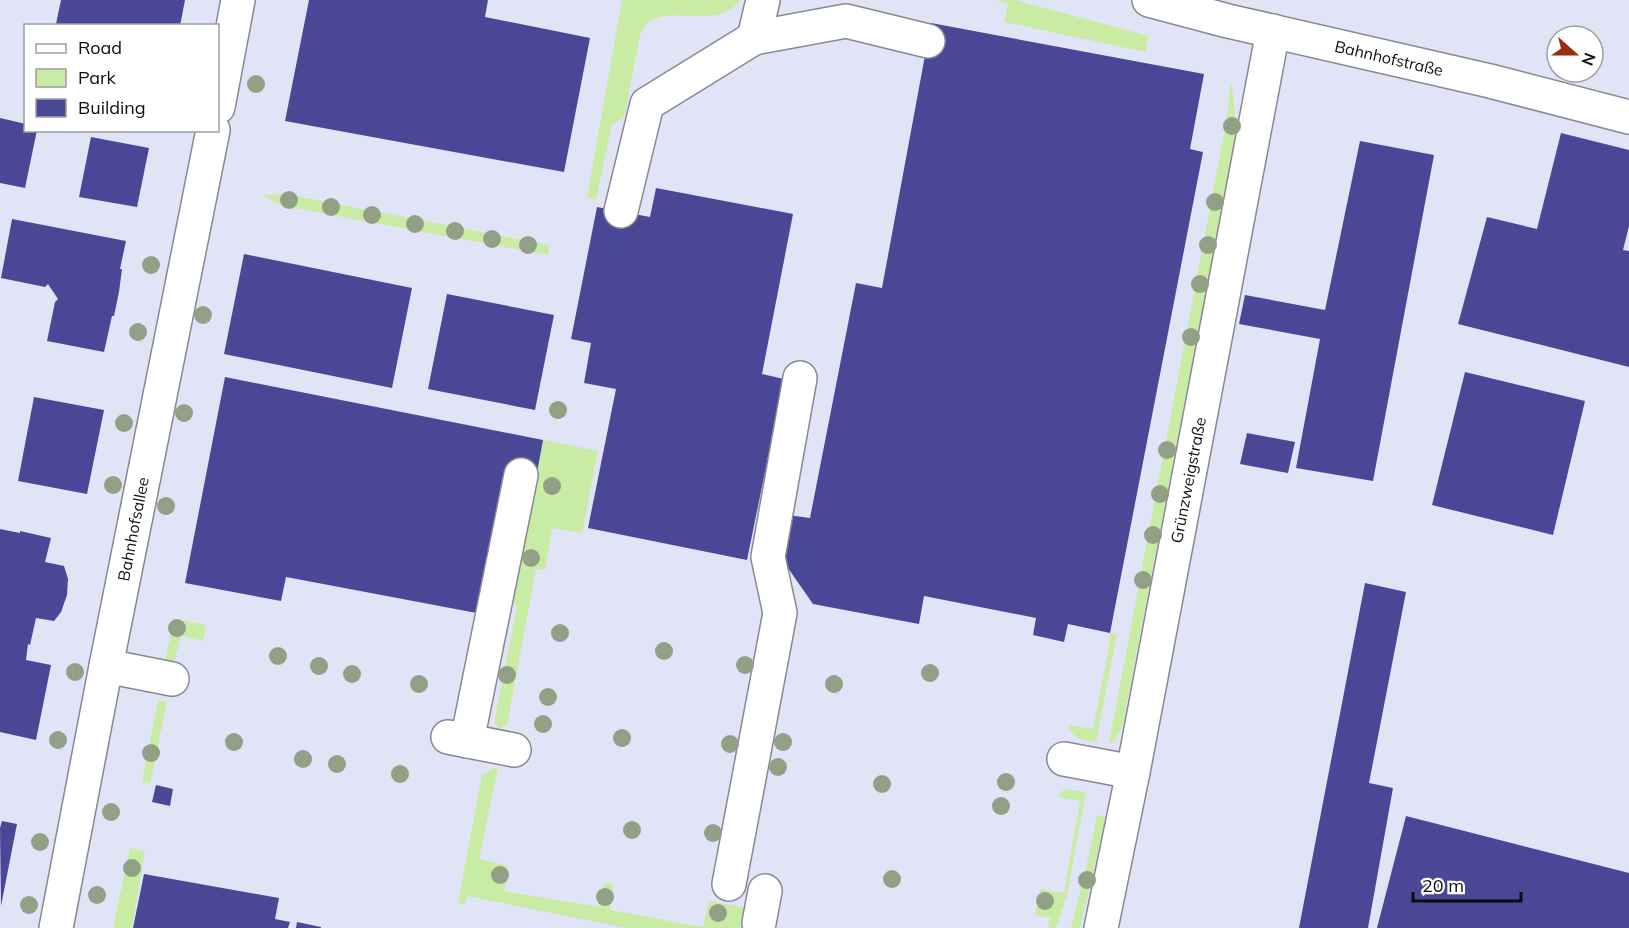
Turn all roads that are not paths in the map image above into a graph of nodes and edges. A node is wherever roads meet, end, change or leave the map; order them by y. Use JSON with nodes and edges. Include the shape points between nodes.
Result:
{"nodes":[{"id":1,"x":238,"y":0,"type":"edge"},
{"id":2,"x":764,"y":0,"type":"edge"},
{"id":3,"x":1149,"y":0,"type":"edge"},
{"id":4,"x":1192,"y":6,"type":"edge"},
{"id":5,"x":1273,"y":31,"type":"junction"},
{"id":6,"x":754,"y":38,"type":"junction"},
{"id":7,"x":928,"y":41,"type":"dead end"},
{"id":8,"x":219,"y":102,"type":"edge"},
{"id":9,"x":1629,"y":117,"type":"edge"},
{"id":10,"x":213,"y":132,"type":"edge"},
{"id":11,"x":621,"y":211,"type":"dead end"},
{"id":12,"x":800,"y":378,"type":"dead end"},
{"id":13,"x":521,"y":475,"type":"dead end"},
{"id":14,"x":106,"y":666,"type":"junction"},
{"id":15,"x":171,"y":679,"type":"dead end"},
{"id":16,"x":514,"y":750,"type":"dead end"},
{"id":17,"x":1064,"y":759,"type":"dead end"},
{"id":18,"x":1133,"y":772,"type":"junction"},
{"id":19,"x":729,"y":884,"type":"dead end"},
{"id":20,"x":765,"y":891,"type":"dead end"},
{"id":21,"x":759,"y":923,"type":"dead end"},
{"id":22,"x":56,"y":928,"type":"edge"},
{"id":23,"x":1101,"y":928,"type":"edge"}],
"edges":[{"from":1,"to":8,"type":"street"},
{"from":2,"to":6,"type":"street"},
{"from":3,"to":4,"type":"street","name":"Bahnhofstraße"},
{"from":4,"to":5,"type":"street","name":"Bahnhofstraße"},
{"from":5,"to":9,"type":"street","name":"Bahnhofstraße"},
{"from":5,"to":18,"type":"street","name":"Grünzweigstraße"},
{"from":6,"to":7,"type":"street","via":[[846,21]]},
{"from":6,"to":11,"type":"street","via":[[647,104]]},
{"from":10,"to":14,"type":"street","name":"Bahnhofsallee"},
{"from":12,"to":19,"type":"street","via":[[768,557],[780,613]]},
{"from":13,"to":16,"type":"street","via":[[458,739]]},
{"from":14,"to":15,"type":"street"},
{"from":14,"to":22,"type":"street","name":"Bahnhofsallee"},
{"from":17,"to":18,"type":"street"},
{"from":18,"to":23,"type":"street","name":"Grünzweigstraße"},
{"from":20,"to":21,"type":"street"}]}
